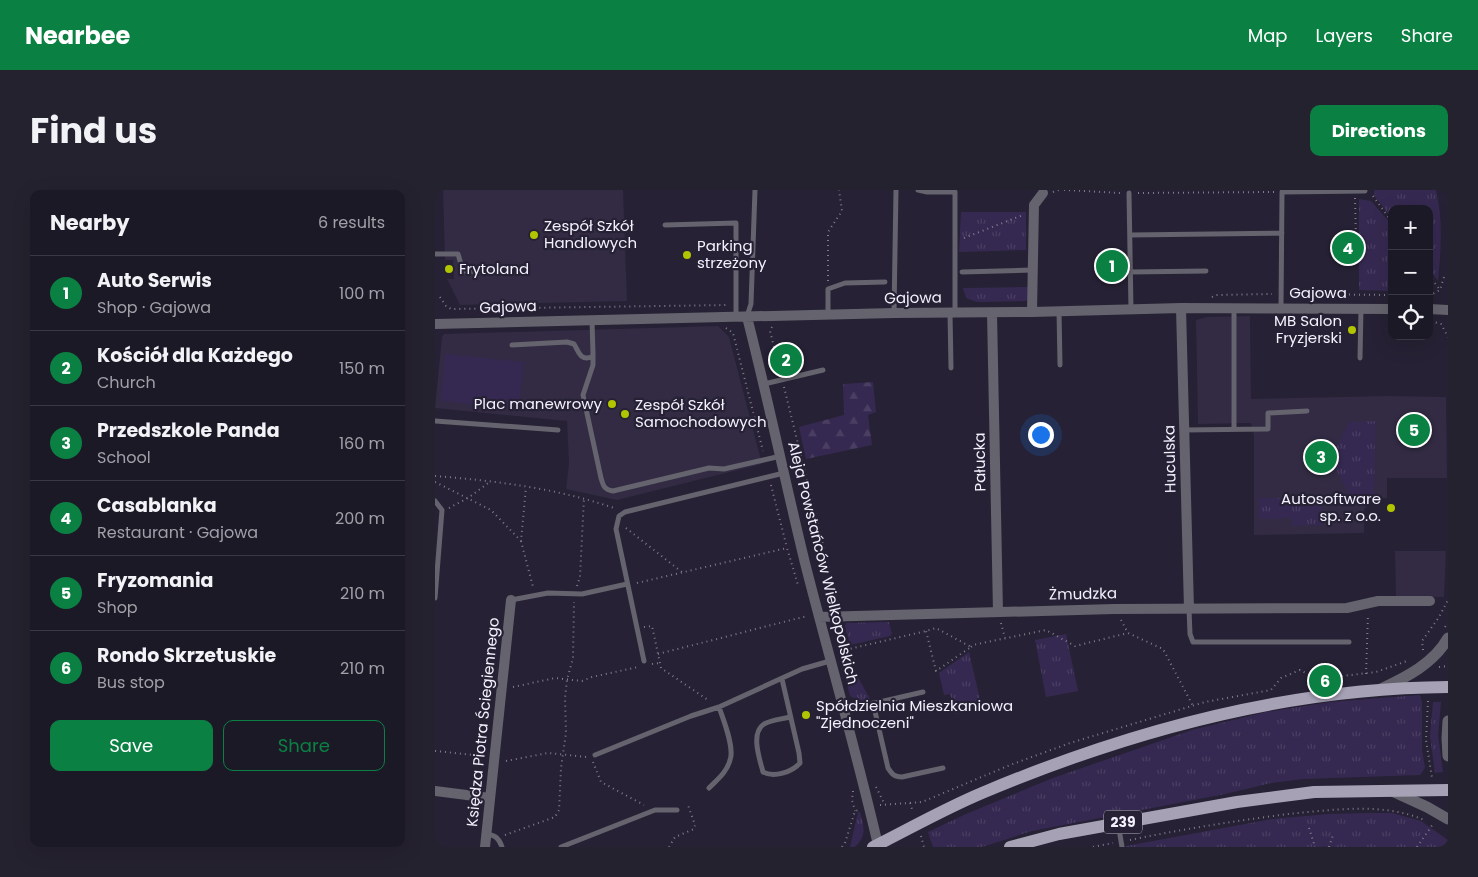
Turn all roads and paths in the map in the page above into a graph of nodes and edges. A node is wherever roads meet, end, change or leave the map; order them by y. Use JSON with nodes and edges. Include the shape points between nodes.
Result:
{"nodes":[{"id":1,"x":755,"y":190,"type":"edge"},
{"id":2,"x":839,"y":190,"type":"edge"},
{"id":3,"x":896,"y":190,"type":"edge"},
{"id":4,"x":918,"y":190,"type":"edge"},
{"id":5,"x":1064,"y":190,"type":"edge"},
{"id":6,"x":955,"y":191,"type":"edge"},
{"id":7,"x":1043,"y":191,"type":"edge"},
{"id":8,"x":1355,"y":191,"type":"edge"},
{"id":9,"x":1365,"y":191,"type":"edge"},
{"id":10,"x":1282,"y":192,"type":"junction"},
{"id":11,"x":1129,"y":193,"type":"junction"},
{"id":12,"x":1034,"y":210,"type":"junction"},
{"id":13,"x":1388,"y":217,"type":"edge"},
{"id":14,"x":665,"y":225,"type":"dead end"},
{"id":15,"x":1282,"y":233,"type":"junction"},
{"id":16,"x":1130,"y":235,"type":"junction"},
{"id":17,"x":955,"y":241,"type":"junction"},
{"id":18,"x":1356,"y":242,"type":"dead end"},
{"id":19,"x":435,"y":254,"type":"edge"},
{"id":20,"x":1032,"y":270,"type":"junction"},
{"id":21,"x":1206,"y":271,"type":"dead end"},
{"id":22,"x":498,"y":272,"type":"dead end"},
{"id":23,"x":962,"y":272,"type":"dead end"},
{"id":24,"x":1130,"y":272,"type":"junction"},
{"id":25,"x":1444,"y":277,"type":"dead end"},
{"id":26,"x":1433,"y":280,"type":"edge"},
{"id":27,"x":885,"y":282,"type":"dead end"},
{"id":28,"x":828,"y":289,"type":"junction"},
{"id":29,"x":1440,"y":290,"type":"junction"},
{"id":30,"x":1431,"y":295,"type":"edge"},
{"id":31,"x":1181,"y":308,"type":"junction"},
{"id":32,"x":1234,"y":308,"type":"junction"},
{"id":33,"x":1281,"y":308,"type":"junction"},
{"id":34,"x":1361,"y":309,"type":"junction"},
{"id":35,"x":1388,"y":309,"type":"edge"},
{"id":36,"x":1433,"y":309,"type":"edge"},
{"id":37,"x":1131,"y":310,"type":"junction"},
{"id":38,"x":1448,"y":310,"type":"edge"},
{"id":39,"x":1059,"y":311,"type":"junction"},
{"id":40,"x":1032,"y":312,"type":"junction"},
{"id":41,"x":894,"y":313,"type":"junction"},
{"id":42,"x":953,"y":313,"type":"junction"},
{"id":43,"x":992,"y":313,"type":"junction"},
{"id":44,"x":828,"y":315,"type":"junction"},
{"id":45,"x":736,"y":317,"type":"junction"},
{"id":46,"x":747,"y":317,"type":"junction"},
{"id":47,"x":592,"y":320,"type":"junction"},
{"id":48,"x":1433,"y":321,"type":"edge"},
{"id":49,"x":775,"y":322,"type":"dead end"},
{"id":50,"x":435,"y":324,"type":"edge"},
{"id":51,"x":721,"y":325,"type":"dead end"},
{"id":52,"x":1448,"y":337,"type":"edge"},
{"id":53,"x":512,"y":345,"type":"dead end"},
{"id":54,"x":593,"y":354,"type":"junction"},
{"id":55,"x":1360,"y":358,"type":"dead end"},
{"id":56,"x":1061,"y":365,"type":"dead end"},
{"id":57,"x":951,"y":368,"type":"dead end"},
{"id":58,"x":823,"y":370,"type":"dead end"},
{"id":59,"x":782,"y":380,"type":"junction"},
{"id":60,"x":764,"y":384,"type":"junction"},
{"id":61,"x":1307,"y":411,"type":"dead end"},
{"id":62,"x":435,"y":421,"type":"edge"},
{"id":63,"x":1234,"y":429,"type":"junction"},
{"id":64,"x":558,"y":430,"type":"dead end"},
{"id":65,"x":1184,"y":430,"type":"junction"},
{"id":66,"x":781,"y":456,"type":"junction"},
{"id":67,"x":765,"y":459,"type":"junction"},
{"id":68,"x":785,"y":473,"type":"junction"},
{"id":69,"x":435,"y":476,"type":"edge"},
{"id":70,"x":769,"y":476,"type":"junction"},
{"id":71,"x":492,"y":481,"type":"junction"},
{"id":72,"x":435,"y":482,"type":"edge"},
{"id":73,"x":526,"y":487,"type":"junction"},
{"id":74,"x":468,"y":498,"type":"junction"},
{"id":75,"x":584,"y":498,"type":"junction"},
{"id":76,"x":435,"y":501,"type":"edge"},
{"id":77,"x":442,"y":510,"type":"junction"},
{"id":78,"x":625,"y":512,"type":"junction"},
{"id":79,"x":626,"y":534,"type":"dead end"},
{"id":80,"x":521,"y":540,"type":"junction"},
{"id":81,"x":787,"y":548,"type":"junction"},
{"id":82,"x":683,"y":572,"type":"junction"},
{"id":83,"x":637,"y":583,"type":"dead end"},
{"id":84,"x":627,"y":584,"type":"junction"},
{"id":85,"x":800,"y":592,"type":"dead end"},
{"id":86,"x":834,"y":594,"type":"junction"},
{"id":87,"x":574,"y":595,"type":"junction"},
{"id":88,"x":536,"y":596,"type":"junction"},
{"id":89,"x":826,"y":596,"type":"dead end"},
{"id":90,"x":435,"y":598,"type":"edge"},
{"id":91,"x":511,"y":600,"type":"joint"},
{"id":92,"x":1448,"y":600,"type":"edge"},
{"id":93,"x":1430,"y":601,"type":"dead end"},
{"id":94,"x":1368,"y":603,"type":"junction"},
{"id":95,"x":1114,"y":608,"type":"junction"},
{"id":96,"x":805,"y":609,"type":"dead end"},
{"id":97,"x":839,"y":609,"type":"dead end"},
{"id":98,"x":1189,"y":609,"type":"junction"},
{"id":99,"x":998,"y":612,"type":"junction"},
{"id":100,"x":819,"y":617,"type":"junction"},
{"id":101,"x":841,"y":624,"type":"dead end"},
{"id":102,"x":637,"y":628,"type":"junction"},
{"id":103,"x":926,"y":631,"type":"junction"},
{"id":104,"x":1128,"y":634,"type":"junction"},
{"id":105,"x":1005,"y":638,"type":"junction"},
{"id":106,"x":1448,"y":638,"type":"edge"},
{"id":107,"x":1349,"y":642,"type":"dead end"},
{"id":108,"x":971,"y":647,"type":"junction"},
{"id":109,"x":658,"y":654,"type":"junction"},
{"id":110,"x":1423,"y":654,"type":"dead end"},
{"id":111,"x":644,"y":661,"type":"dead end"},
{"id":112,"x":830,"y":661,"type":"junction"},
{"id":113,"x":660,"y":663,"type":"junction"},
{"id":114,"x":650,"y":665,"type":"dead end"},
{"id":115,"x":640,"y":667,"type":"dead end"},
{"id":116,"x":1366,"y":674,"type":"dead end"},
{"id":117,"x":781,"y":679,"type":"junction"},
{"id":118,"x":567,"y":680,"type":"junction"},
{"id":119,"x":1448,"y":687,"type":"edge"},
{"id":120,"x":512,"y":688,"type":"dead end"},
{"id":121,"x":1379,"y":690,"type":"junction"},
{"id":122,"x":923,"y":692,"type":"dead end"},
{"id":123,"x":1429,"y":694,"type":"dead end"},
{"id":124,"x":873,"y":703,"type":"junction"},
{"id":125,"x":1193,"y":706,"type":"dead end"},
{"id":126,"x":719,"y":707,"type":"junction"},
{"id":127,"x":845,"y":710,"type":"junction"},
{"id":128,"x":790,"y":717,"type":"junction"},
{"id":129,"x":1448,"y":720,"type":"edge"},
{"id":130,"x":435,"y":751,"type":"edge"},
{"id":131,"x":564,"y":755,"type":"junction"},
{"id":132,"x":595,"y":755,"type":"dead end"},
{"id":133,"x":494,"y":756,"type":"junction"},
{"id":134,"x":1448,"y":756,"type":"edge"},
{"id":135,"x":505,"y":762,"type":"dead end"},
{"id":136,"x":943,"y":768,"type":"dead end"},
{"id":137,"x":1431,"y":775,"type":"dead end"},
{"id":138,"x":709,"y":788,"type":"dead end"},
{"id":139,"x":1388,"y":790,"type":"junction"},
{"id":140,"x":1448,"y":790,"type":"edge"},
{"id":141,"x":435,"y":792,"type":"edge"},
{"id":142,"x":490,"y":798,"type":"junction"},
{"id":143,"x":688,"y":805,"type":"dead end"},
{"id":144,"x":655,"y":810,"type":"junction"},
{"id":145,"x":677,"y":810,"type":"dead end"},
{"id":146,"x":1448,"y":819,"type":"edge"},
{"id":147,"x":1424,"y":820,"type":"dead end"},
{"id":148,"x":1118,"y":823,"type":"junction"},
{"id":149,"x":1432,"y":825,"type":"dead end"},
{"id":150,"x":1309,"y":828,"type":"dead end"},
{"id":151,"x":487,"y":834,"type":"junction"},
{"id":152,"x":1333,"y":835,"type":"dead end"},
{"id":153,"x":500,"y":841,"type":"junction"},
{"id":154,"x":1122,"y":844,"type":"edge"},
{"id":155,"x":877,"y":846,"type":"edge"},
{"id":156,"x":485,"y":847,"type":"edge"},
{"id":157,"x":502,"y":847,"type":"edge"},
{"id":158,"x":561,"y":847,"type":"edge"},
{"id":159,"x":669,"y":847,"type":"edge"},
{"id":160,"x":1010,"y":847,"type":"edge"},
{"id":161,"x":1093,"y":847,"type":"edge"},
{"id":162,"x":1315,"y":847,"type":"edge"},
{"id":163,"x":1329,"y":847,"type":"edge"},
{"id":164,"x":1417,"y":847,"type":"edge"}],
"edges":[{"from":1,"to":46,"type":"lane","via":[[751,304]]},
{"from":2,"to":28,"type":"path","via":[[841,211],[828,232]]},
{"from":3,"to":41,"type":"lane"},
{"from":4,"to":6,"type":"lane"},
{"from":5,"to":11,"type":"path"},
{"from":6,"to":17,"type":"lane"},
{"from":7,"to":12,"type":"street"},
{"from":8,"to":9,"type":"lane"},
{"from":8,"to":10,"type":"lane"},
{"from":8,"to":18,"type":"path"},
{"from":9,"to":13,"type":"path"},
{"from":10,"to":11,"type":"path"},
{"from":10,"to":15,"type":"lane"},
{"from":11,"to":16,"type":"lane"},
{"from":12,"to":17,"type":"path"},
{"from":12,"to":20,"type":"street"},
{"from":14,"to":45,"type":"lane","via":[[736,223]]},
{"from":15,"to":16,"type":"lane"},
{"from":15,"to":33,"type":"lane"},
{"from":16,"to":24,"type":"lane"},
{"from":17,"to":42,"type":"lane"},
{"from":19,"to":22,"type":"lane","via":[[458,254],[461,269],[465,272]]},
{"from":20,"to":23,"type":"lane"},
{"from":20,"to":40,"type":"street"},
{"from":21,"to":24,"type":"lane"},
{"from":24,"to":37,"type":"lane"},
{"from":25,"to":29,"type":"path"},
{"from":26,"to":29,"type":"path"},
{"from":27,"to":28,"type":"lane","via":[[845,283]]},
{"from":28,"to":44,"type":"lane"},
{"from":29,"to":30,"type":"path"},
{"from":31,"to":32,"type":"street","name":"Gajowa"},
{"from":31,"to":37,"type":"street","name":"Gajowa"},
{"from":31,"to":65,"type":"street","name":"Huculska"},
{"from":32,"to":33,"type":"street","name":"Gajowa"},
{"from":32,"to":63,"type":"lane"},
{"from":33,"to":34,"type":"street","name":"Gajowa"},
{"from":34,"to":35,"type":"street","name":"Gajowa"},
{"from":34,"to":55,"type":"lane"},
{"from":36,"to":38,"type":"street"},
{"from":37,"to":39,"type":"street","name":"Gajowa"},
{"from":39,"to":40,"type":"street","name":"Gajowa"},
{"from":39,"to":56,"type":"lane"},
{"from":40,"to":43,"type":"street","name":"Gajowa"},
{"from":41,"to":42,"type":"street","name":"Gajowa"},
{"from":41,"to":44,"type":"street","name":"Gajowa"},
{"from":42,"to":43,"type":"street","name":"Gajowa"},
{"from":42,"to":57,"type":"lane"},
{"from":43,"to":99,"type":"street","name":"Pałucka"},
{"from":44,"to":46,"type":"street","name":"Gajowa"},
{"from":45,"to":46,"type":"street","name":"Gajowa"},
{"from":45,"to":47,"type":"street","name":"Gajowa"},
{"from":46,"to":60,"type":"street","name":"Aleja Powstańców Wielkopolskich"},
{"from":47,"to":50,"type":"street","name":"Gajowa"},
{"from":47,"to":54,"type":"lane"},
{"from":48,"to":52,"type":"path","via":[[1441,324]]},
{"from":49,"to":59,"type":"path","via":[[770,331]]},
{"from":51,"to":67,"type":"path","via":[[733,333]]},
{"from":53,"to":54,"type":"lane","via":[[567,342],[575,344],[582,357],[592,357]]},
{"from":54,"to":67,"type":"lane","via":[[593,365],[583,395],[601,478],[608,491]]},
{"from":58,"to":59,"type":"lane"},
{"from":59,"to":60,"type":"lane"},
{"from":59,"to":86,"type":"path"},
{"from":60,"to":66,"type":"street","name":"Aleja Powstańców Wielkopolskich"},
{"from":61,"to":63,"type":"lane","via":[[1268,413],[1268,429]]},
{"from":62,"to":64,"type":"lane"},
{"from":63,"to":65,"type":"lane"},
{"from":65,"to":98,"type":"street","name":"Huculska"},
{"from":66,"to":67,"type":"lane"},
{"from":66,"to":68,"type":"street","name":"Aleja Powstańców Wielkopolskich"},
{"from":68,"to":70,"type":"lane"},
{"from":68,"to":100,"type":"street","name":"Aleja Powstańców Wielkopolskich"},
{"from":69,"to":71,"type":"path"},
{"from":70,"to":78,"type":"lane"},
{"from":70,"to":81,"type":"path"},
{"from":71,"to":73,"type":"path"},
{"from":71,"to":74,"type":"path"},
{"from":72,"to":74,"type":"path"},
{"from":73,"to":75,"type":"path"},
{"from":73,"to":80,"type":"path"},
{"from":74,"to":77,"type":"path"},
{"from":74,"to":80,"type":"path","via":[[491,510]]},
{"from":75,"to":78,"type":"path"},
{"from":75,"to":87,"type":"path","via":[[580,577]]},
{"from":76,"to":77,"type":"lane"},
{"from":77,"to":90,"type":"lane"},
{"from":78,"to":84,"type":"lane","via":[[619,516],[616,529]]},
{"from":79,"to":82,"type":"path","via":[[625,528]]},
{"from":80,"to":88,"type":"path"},
{"from":81,"to":82,"type":"path"},
{"from":81,"to":85,"type":"path"},
{"from":82,"to":83,"type":"path"},
{"from":84,"to":87,"type":"lane"},
{"from":84,"to":102,"type":"lane"},
{"from":86,"to":89,"type":"path"},
{"from":86,"to":97,"type":"path"},
{"from":87,"to":88,"type":"lane"},
{"from":87,"to":118,"type":"path","via":[[573,658]]},
{"from":88,"to":91,"type":"lane"},
{"from":91,"to":133,"type":"street","name":"Księdza Piotra Ściegiennego"},
{"from":92,"to":110,"type":"path","via":[[1422,641]]},
{"from":93,"to":94,"type":"street","name":"Żmudzka"},
{"from":94,"to":98,"type":"street","name":"Żmudzka","via":[[1347,608]]},
{"from":94,"to":116,"type":"path"},
{"from":95,"to":98,"type":"street","name":"Żmudzka"},
{"from":95,"to":99,"type":"street","name":"Żmudzka"},
{"from":95,"to":104,"type":"path"},
{"from":96,"to":109,"type":"path","via":[[807,617]]},
{"from":98,"to":107,"type":"lane","via":[[1193,642]]},
{"from":99,"to":100,"type":"street","name":"Żmudzka"},
{"from":99,"to":105,"type":"path"},
{"from":100,"to":112,"type":"street","name":"Aleja Powstańców Wielkopolskich"},
{"from":101,"to":103,"type":"path","via":[[845,650]]},
{"from":102,"to":109,"type":"path","via":[[651,626]]},
{"from":102,"to":111,"type":"lane"},
{"from":103,"to":108,"type":"path","via":[[936,628]]},
{"from":103,"to":108,"type":"path","via":[[936,671]]},
{"from":104,"to":105,"type":"path","via":[[1075,646],[1046,630]]},
{"from":104,"to":125,"type":"path","via":[[1163,648]]},
{"from":105,"to":108,"type":"path"},
{"from":106,"to":121,"type":"street","via":[[1429,661]]},
{"from":109,"to":113,"type":"path"},
{"from":112,"to":117,"type":"lane"},
{"from":112,"to":127,"type":"street","name":"Aleja Powstańców Wielkopolskich"},
{"from":113,"to":114,"type":"path"},
{"from":113,"to":126,"type":"path","via":[[661,668]]},
{"from":115,"to":118,"type":"path","via":[[582,681]]},
{"from":117,"to":126,"type":"lane"},
{"from":117,"to":128,"type":"lane"},
{"from":118,"to":120,"type":"path","via":[[555,678]]},
{"from":118,"to":131,"type":"path"},
{"from":119,"to":121,"type":"main road"},
{"from":121,"to":155,"type":"main road","via":[[1333,694],[1234,711],[1112,744],[980,794]]},
{"from":122,"to":124,"type":"lane"},
{"from":123,"to":137,"type":"path","via":[[1426,740]]},
{"from":124,"to":127,"type":"lane"},
{"from":124,"to":136,"type":"lane","via":[[892,774],[902,778]]},
{"from":126,"to":132,"type":"lane"},
{"from":126,"to":138,"type":"lane","via":[[728,733],[731,758],[724,773]]},
{"from":127,"to":155,"type":"street","name":"Aleja Powstańców Wielkopolskich"},
{"from":128,"to":128,"type":"lane","via":[[800,762],[795,768],[769,775],[763,772],[760,760],[758,729],[764,724]]},
{"from":129,"to":134,"type":"street"},
{"from":130,"to":133,"type":"path"},
{"from":131,"to":135,"type":"path","via":[[548,753]]},
{"from":131,"to":144,"type":"path","via":[[591,757],[601,782]]},
{"from":131,"to":153,"type":"path","via":[[559,810],[555,817],[501,837]]},
{"from":133,"to":142,"type":"street","name":"Księdza Piotra Ściegiennego"},
{"from":139,"to":140,"type":"main road","number":"239"},
{"from":139,"to":146,"type":"street"},
{"from":139,"to":148,"type":"main road","number":"239","via":[[1295,794]]},
{"from":141,"to":142,"type":"street"},
{"from":142,"to":151,"type":"street","name":"Księdza Piotra Ściegiennego"},
{"from":143,"to":159,"type":"path","via":[[694,829],[675,837]]},
{"from":144,"to":145,"type":"lane"},
{"from":144,"to":158,"type":"lane"},
{"from":147,"to":154,"type":"path","via":[[1390,810],[1326,811],[1251,819]]},
{"from":148,"to":154,"type":"lane"},
{"from":148,"to":160,"type":"main road","number":"239"},
{"from":149,"to":164,"type":"path"},
{"from":150,"to":162,"type":"path"},
{"from":151,"to":153,"type":"lane"},
{"from":151,"to":156,"type":"street","name":"Księdza Piotra Ściegiennego"},
{"from":152,"to":163,"type":"path"},
{"from":153,"to":157,"type":"lane"},
{"from":154,"to":161,"type":"path"}]}
